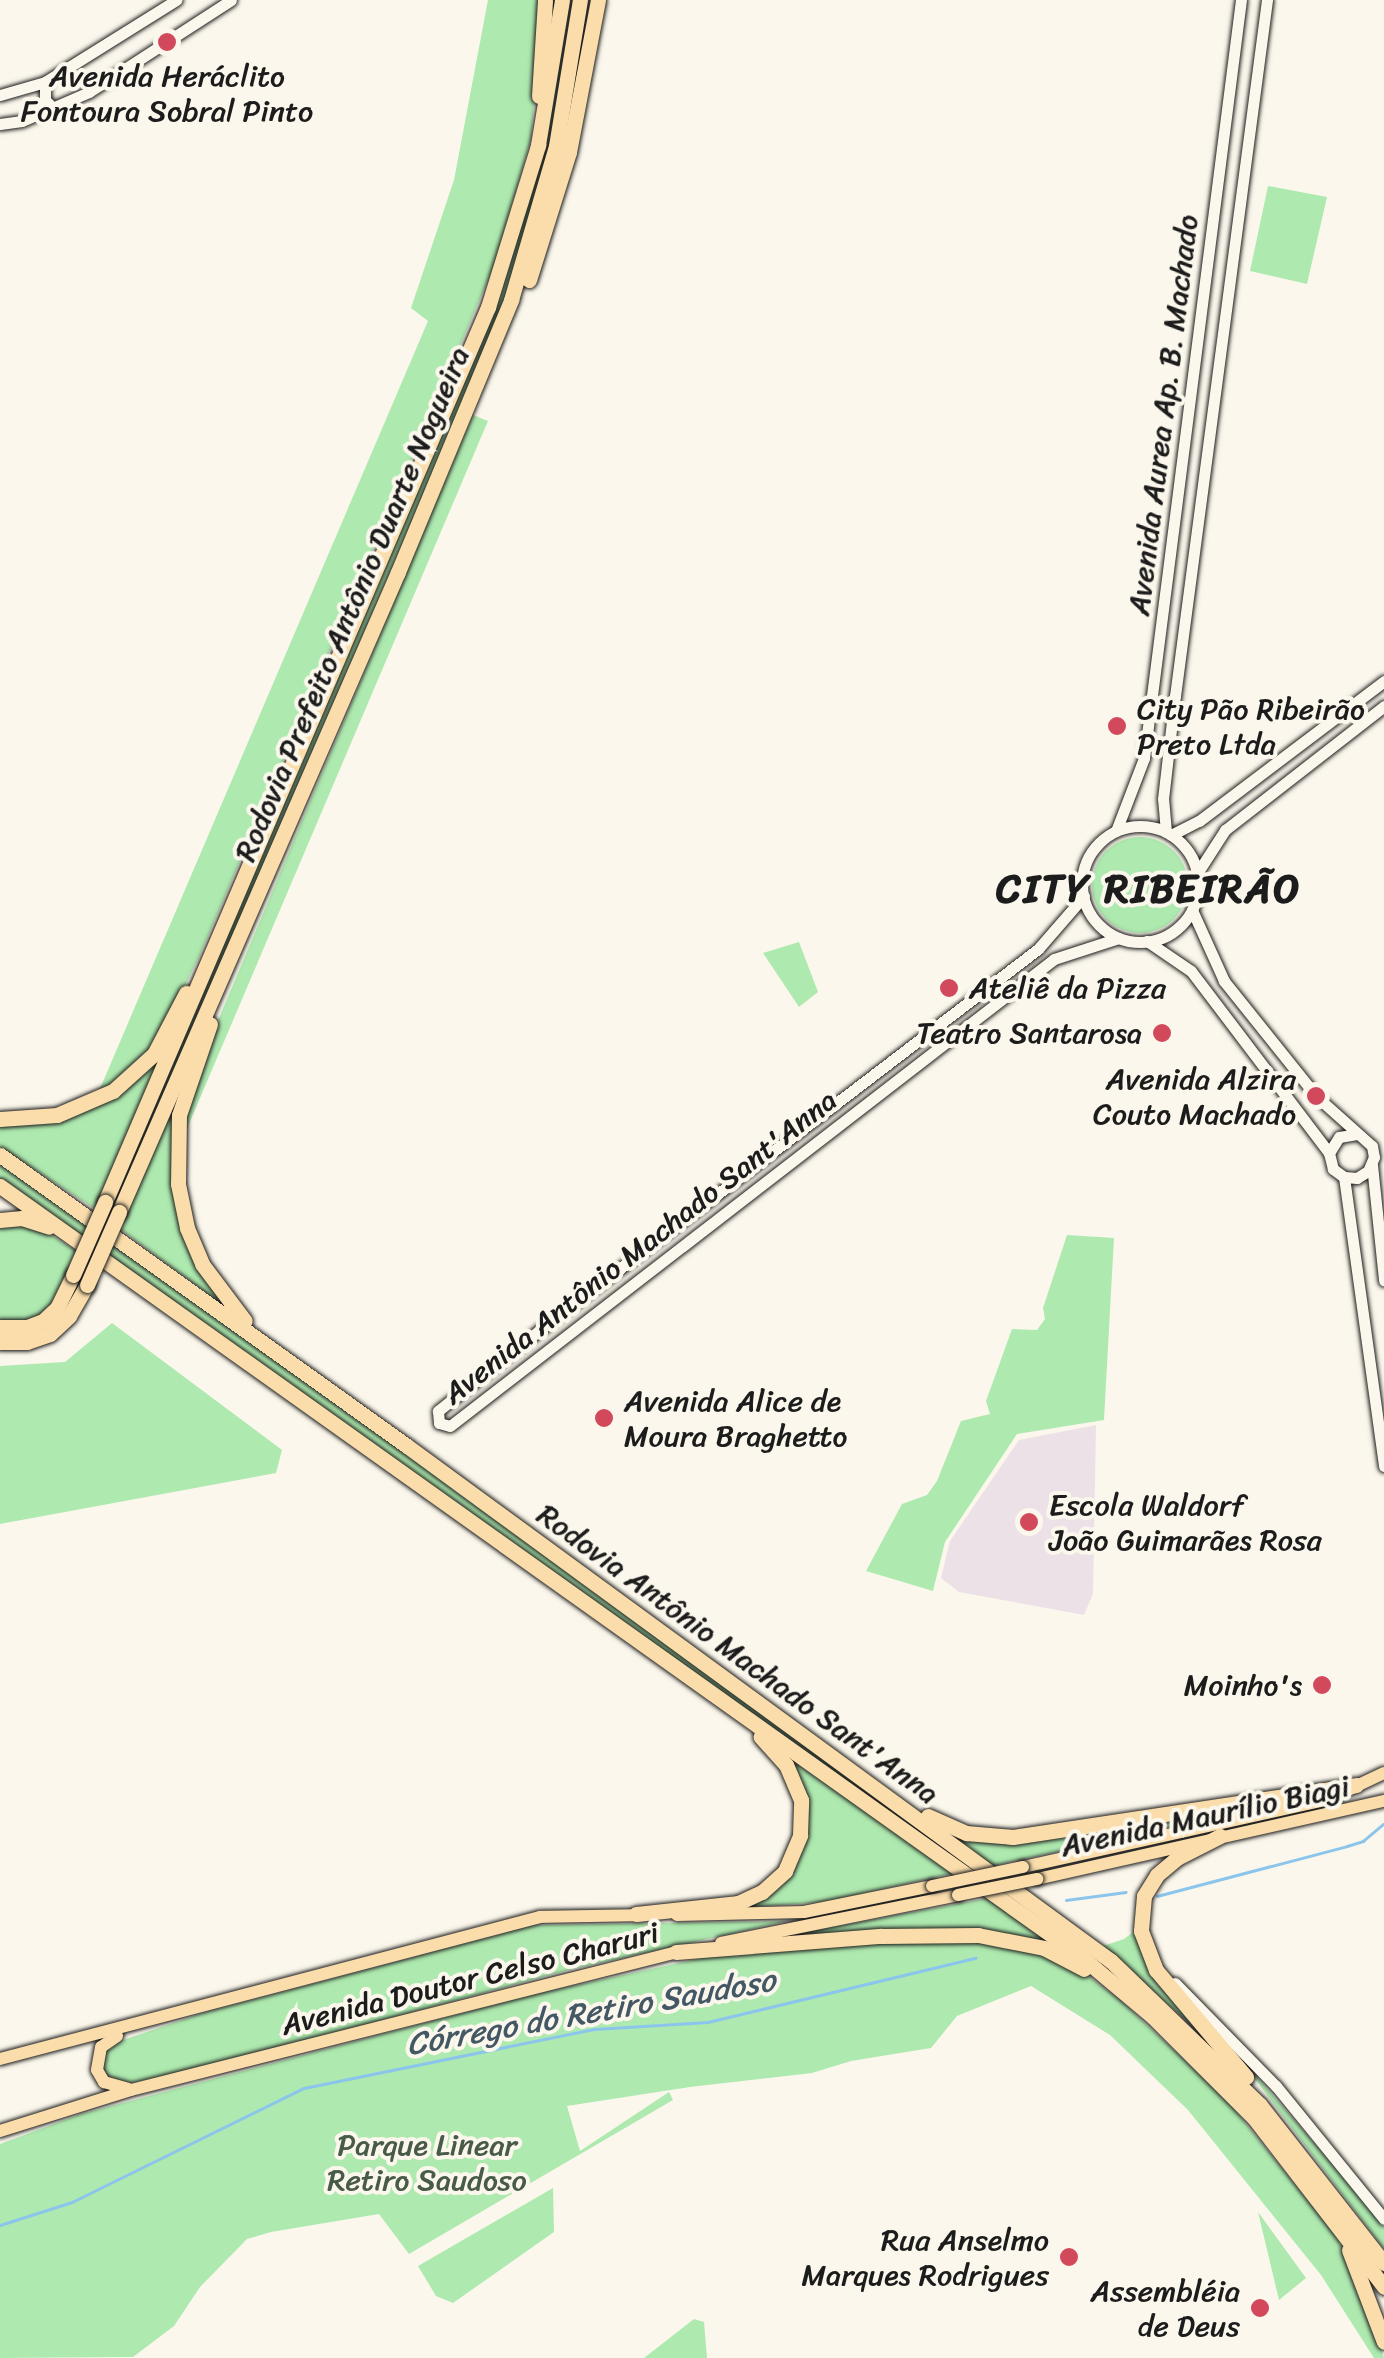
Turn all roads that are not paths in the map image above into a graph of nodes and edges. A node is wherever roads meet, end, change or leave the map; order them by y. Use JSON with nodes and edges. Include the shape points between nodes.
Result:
{"nodes":[{"id":1,"x":176,"y":0,"type":"edge"},
{"id":2,"x":231,"y":0,"type":"edge"},
{"id":3,"x":545,"y":0,"type":"edge"},
{"id":4,"x":562,"y":0,"type":"edge"},
{"id":5,"x":580,"y":0,"type":"edge"},
{"id":6,"x":598,"y":0,"type":"edge"},
{"id":7,"x":1240,"y":0,"type":"edge"},
{"id":8,"x":1267,"y":2,"type":"edge"},
{"id":9,"x":45,"y":82,"type":"junction"},
{"id":10,"x":1229,"y":92,"type":"junction"},
{"id":11,"x":0,"y":95,"type":"edge"},
{"id":12,"x":1252,"y":95,"type":"junction"},
{"id":13,"x":54,"y":109,"type":"junction"},
{"id":14,"x":0,"y":124,"type":"edge"},
{"id":15,"x":1216,"y":192,"type":"junction"},
{"id":16,"x":1241,"y":195,"type":"junction"},
{"id":17,"x":522,"y":208,"type":"junction"},
{"id":18,"x":468,"y":410,"type":"junction"},
{"id":19,"x":1184,"y":456,"type":"junction"},
{"id":20,"x":1205,"y":460,"type":"junction"},
{"id":21,"x":1384,"y":681,"type":"edge"},
{"id":22,"x":1152,"y":694,"type":"junction"},
{"id":23,"x":1175,"y":696,"type":"junction"},
{"id":24,"x":1384,"y":706,"type":"edge"},
{"id":25,"x":1280,"y":761,"type":"junction"},
{"id":26,"x":1291,"y":775,"type":"junction"},
{"id":27,"x":304,"y":788,"type":"junction"},
{"id":28,"x":1116,"y":831,"type":"junction"},
{"id":29,"x":1169,"y":834,"type":"junction"},
{"id":30,"x":246,"y":873,"type":"junction"},
{"id":31,"x":1196,"y":875,"type":"junction"},
{"id":32,"x":1084,"y":896,"type":"junction"},
{"id":33,"x":1192,"y":910,"type":"junction"},
{"id":34,"x":1119,"y":938,"type":"junction"},
{"id":35,"x":1147,"y":942,"type":"junction"},
{"id":36,"x":988,"y":988,"type":"junction"},
{"id":37,"x":997,"y":1003,"type":"junction"},
{"id":38,"x":1262,"y":1028,"type":"junction"},
{"id":39,"x":1243,"y":1042,"type":"junction"},
{"id":40,"x":840,"y":1102,"type":"junction"},
{"id":41,"x":850,"y":1115,"type":"junction"},
{"id":42,"x":0,"y":1119,"type":"edge"},
{"id":43,"x":1356,"y":1134,"type":"junction"},
{"id":44,"x":1329,"y":1152,"type":"junction"},
{"id":45,"x":0,"y":1155,"type":"edge"},
{"id":46,"x":1372,"y":1165,"type":"junction"},
{"id":47,"x":1344,"y":1177,"type":"junction"},
{"id":48,"x":0,"y":1186,"type":"edge"},
{"id":49,"x":111,"y":1207,"type":"junction"},
{"id":50,"x":0,"y":1220,"type":"edge"},
{"id":51,"x":73,"y":1237,"type":"junction"},
{"id":52,"x":628,"y":1264,"type":"junction"},
{"id":53,"x":638,"y":1278,"type":"junction"},
{"id":54,"x":80,"y":1280,"type":"junction"},
{"id":55,"x":1384,"y":1280,"type":"edge"},
{"id":56,"x":0,"y":1327,"type":"edge"},
{"id":57,"x":0,"y":1342,"type":"edge"},
{"id":58,"x":1378,"y":1361,"type":"edge"},
{"id":59,"x":474,"y":1382,"type":"junction"},
{"id":60,"x":334,"y":1394,"type":"junction"},
{"id":61,"x":485,"y":1397,"type":"junction"},
{"id":62,"x":1384,"y":1466,"type":"edge"},
{"id":63,"x":652,"y":1652,"type":"junction"},
{"id":64,"x":803,"y":1735,"type":"junction"},
{"id":65,"x":1384,"y":1773,"type":"edge"},
{"id":66,"x":1356,"y":1785,"type":"junction"},
{"id":67,"x":1384,"y":1802,"type":"edge"},
{"id":68,"x":1360,"y":1808,"type":"junction"},
{"id":69,"x":1384,"y":1810,"type":"edge"},
{"id":70,"x":1220,"y":1836,"type":"junction"},
{"id":71,"x":932,"y":1886,"type":"joint"},
{"id":72,"x":958,"y":1895,"type":"joint"},
{"id":73,"x":636,"y":1914,"type":"junction"},
{"id":74,"x":676,"y":1952,"type":"junction"},
{"id":75,"x":1156,"y":1970,"type":"junction"},
{"id":76,"x":230,"y":2000,"type":"junction"},
{"id":77,"x":1152,"y":2017,"type":"junction"},
{"id":78,"x":0,"y":2059,"type":"edge"},
{"id":79,"x":132,"y":2090,"type":"junction"},
{"id":80,"x":0,"y":2131,"type":"edge"},
{"id":81,"x":1304,"y":2168,"type":"junction"},
{"id":82,"x":1384,"y":2219,"type":"edge"},
{"id":83,"x":1384,"y":2262,"type":"edge"},
{"id":84,"x":1384,"y":2287,"type":"edge"},
{"id":85,"x":1384,"y":2342,"type":"edge"}],
"edges":[{"from":1,"to":9,"type":"street"},
{"from":2,"to":13,"type":"street"},
{"from":3,"to":17,"type":"highway"},
{"from":4,"to":17,"type":"highway","name":"Rodovia Prefeito Antônio Duarte Nogueira"},
{"from":5,"to":18,"type":"highway","name":"Rodovia Prefeito Antônio Duarte Nogueira","via":[[566,99],[533,234]]},
{"from":6,"to":18,"type":"highway","via":[[582,100],[549,224],[524,294]]},
{"from":7,"to":10,"type":"street","name":"Avenida Aurea Ap. B. Machado"},
{"from":8,"to":12,"type":"street","name":"Avenida Aurea Ap. B. Machado"},
{"from":9,"to":11,"type":"street"},
{"from":9,"to":13,"type":"street","via":[[44,100]]},
{"from":10,"to":12,"type":"street"},
{"from":10,"to":15,"type":"street","name":"Avenida Aurea Ap. B. Machado"},
{"from":12,"to":16,"type":"street","name":"Avenida Aurea Ap. B. Machado"},
{"from":13,"to":14,"type":"street"},
{"from":15,"to":16,"type":"street"},
{"from":15,"to":19,"type":"street","name":"Avenida Aurea Ap. B. Machado"},
{"from":16,"to":20,"type":"street","name":"Avenida Aurea Ap. B. Machado"},
{"from":17,"to":30,"type":"highway","name":"Rodovia Prefeito Antônio Duarte Nogueira","via":[[472,349]]},
{"from":18,"to":27,"type":"highway","name":"Rodovia Prefeito Antônio Duarte Nogueira"},
{"from":19,"to":20,"type":"street"},
{"from":19,"to":22,"type":"street","name":"Avenida Aurea Ap. B. Machado"},
{"from":20,"to":23,"type":"street","name":"Avenida Aurea Ap. B. Machado"},
{"from":21,"to":25,"type":"street"},
{"from":22,"to":23,"type":"street"},
{"from":22,"to":28,"type":"street","name":"Avenida Aurea Ap. B. Machado","via":[[1138,784]]},
{"from":23,"to":29,"type":"street","name":"Avenida Aurea Ap. B. Machado","via":[[1163,799]]},
{"from":24,"to":26,"type":"street"},
{"from":25,"to":26,"type":"street"},
{"from":25,"to":29,"type":"street","via":[[1199,821]]},
{"from":26,"to":31,"type":"street","via":[[1225,830]]},
{"from":27,"to":49,"type":"highway","name":"Rodovia Prefeito Antônio Duarte Nogueira"},
{"from":27,"to":60,"type":"highway","via":[[191,1073],[179,1116],[176,1171],[192,1241],[216,1286],[247,1323]]},
{"from":28,"to":29,"type":"street","via":[[1142,826]]},
{"from":28,"to":32,"type":"street","via":[[1088,859]]},
{"from":29,"to":31,"type":"street","via":[[1191,856]]},
{"from":30,"to":42,"type":"highway","via":[[146,1064],[113,1091],[72,1111]]},
{"from":30,"to":49,"type":"highway","name":"Rodovia Prefeito Antônio Duarte Nogueira"},
{"from":31,"to":33,"type":"street"},
{"from":32,"to":34,"type":"street","via":[[1092,916]]},
{"from":32,"to":36,"type":"street","name":"Avenida Antônio Machado Sant'Anna","via":[[1038,948]]},
{"from":33,"to":35,"type":"street","via":[[1165,936]]},
{"from":33,"to":38,"type":"street","via":[[1217,970]]},
{"from":34,"to":35,"type":"street"},
{"from":34,"to":37,"type":"street","name":"Avenida Antônio Machado Sant'Anna","via":[[1054,960]]},
{"from":35,"to":39,"type":"street","via":[[1191,971]]},
{"from":36,"to":37,"type":"street"},
{"from":36,"to":40,"type":"street","name":"Avenida Antônio Machado Sant'Anna"},
{"from":37,"to":41,"type":"street","name":"Avenida Antônio Machado Sant'Anna"},
{"from":38,"to":39,"type":"street"},
{"from":38,"to":43,"type":"street"},
{"from":39,"to":44,"type":"street"},
{"from":40,"to":41,"type":"street"},
{"from":40,"to":52,"type":"street","name":"Avenida Antônio Machado Sant'Anna"},
{"from":41,"to":53,"type":"street","name":"Avenida Antônio Machado Sant'Anna"},
{"from":43,"to":44,"type":"street","via":[[1339,1137]]},
{"from":43,"to":46,"type":"street","via":[[1372,1146]]},
{"from":44,"to":47,"type":"street","via":[[1333,1169]]},
{"from":45,"to":60,"type":"highway","name":"Rodovia Antônio Machado Sant'Anna"},
{"from":46,"to":47,"type":"street","via":[[1357,1178]]},
{"from":46,"to":55,"type":"street"},
{"from":47,"to":58,"type":"street"},
{"from":48,"to":51,"type":"highway","name":"Rodovia Antônio Machado Sant'Anna"},
{"from":49,"to":54,"type":"highway","bridge":true},
{"from":50,"to":51,"type":"highway","via":[[29,1220]]},
{"from":51,"to":63,"type":"highway","name":"Rodovia Antônio Machado Sant'Anna"},
{"from":52,"to":53,"type":"street"},
{"from":52,"to":59,"type":"street","name":"Avenida Antônio Machado Sant'Anna"},
{"from":53,"to":61,"type":"street","name":"Avenida Antônio Machado Sant'Anna"},
{"from":54,"to":56,"type":"highway","via":[[42,1321]]},
{"from":54,"to":57,"type":"highway","via":[[69,1316],[50,1334]]},
{"from":58,"to":62,"type":"street"},
{"from":59,"to":61,"type":"street"},
{"from":59,"to":61,"type":"street","name":"Avenida Antônio Machado Sant'Anna","via":[[438,1411],[439,1423],[450,1426]]},
{"from":60,"to":64,"type":"highway","name":"Rodovia Antônio Machado Sant'Anna"},
{"from":63,"to":73,"type":"highway","via":[[776,1752],[796,1782],[802,1817],[792,1858],[762,1892],[720,1907]]},
{"from":63,"to":77,"type":"highway","name":"Rodovia Antônio Machado Sant'Anna","via":[[1036,1923]]},
{"from":64,"to":66,"type":"highway","via":[[938,1822],[1000,1838]]},
{"from":64,"to":81,"type":"highway","name":"Rodovia Antônio Machado Sant'Anna","via":[[1111,1961],[1236,2079]]},
{"from":65,"to":66,"type":"main road","name":"Avenida Maurílio Biagi"},
{"from":66,"to":71,"type":"main road","name":"Avenida Maurílio Biagi","bridge":true,"via":[[1329,1799]]},
{"from":67,"to":68,"type":"main road","name":"Avenida Maurílio Biagi"},
{"from":68,"to":69,"type":"main road"},
{"from":68,"to":70,"type":"main road","name":"Avenida Maurílio Biagi"},
{"from":70,"to":72,"type":"main road","name":"Avenida Maurílio Biagi","bridge":true},
{"from":70,"to":75,"type":"highway","via":[[1178,1858],[1150,1884],[1141,1931]]},
{"from":71,"to":73,"type":"main road","name":"Avenida Doutor Celso Charuri","via":[[776,1915]]},
{"from":72,"to":74,"type":"main road","name":"Avenida Doutor Celso Charuri"},
{"from":73,"to":76,"type":"main road","name":"Avenida Doutor Celso Charuri","via":[[540,1918]]},
{"from":74,"to":77,"type":"highway","via":[[881,1936],[1002,1937],[1065,1957]]},
{"from":74,"to":79,"type":"main road","name":"Avenida Doutor Celso Charuri"},
{"from":75,"to":81,"type":"highway","via":[[1282,2121]]},
{"from":75,"to":82,"type":"street","via":[[1250,2057]]},
{"from":76,"to":78,"type":"main road","name":"Avenida Doutor Celso Charuri"},
{"from":76,"to":79,"type":"main road","via":[[105,2042],[96,2057],[99,2075],[110,2086]]},
{"from":77,"to":81,"type":"highway","name":"Rodovia Antônio Machado Sant'Anna"},
{"from":79,"to":80,"type":"main road","name":"Avenida Doutor Celso Charuri"},
{"from":81,"to":83,"type":"highway","name":"Rodovia Antônio Machado Sant'Anna"},
{"from":81,"to":84,"type":"highway","name":"Rodovia Antônio Machado Sant'Anna"},
{"from":81,"to":85,"type":"highway","via":[[1362,2274]]}]}
